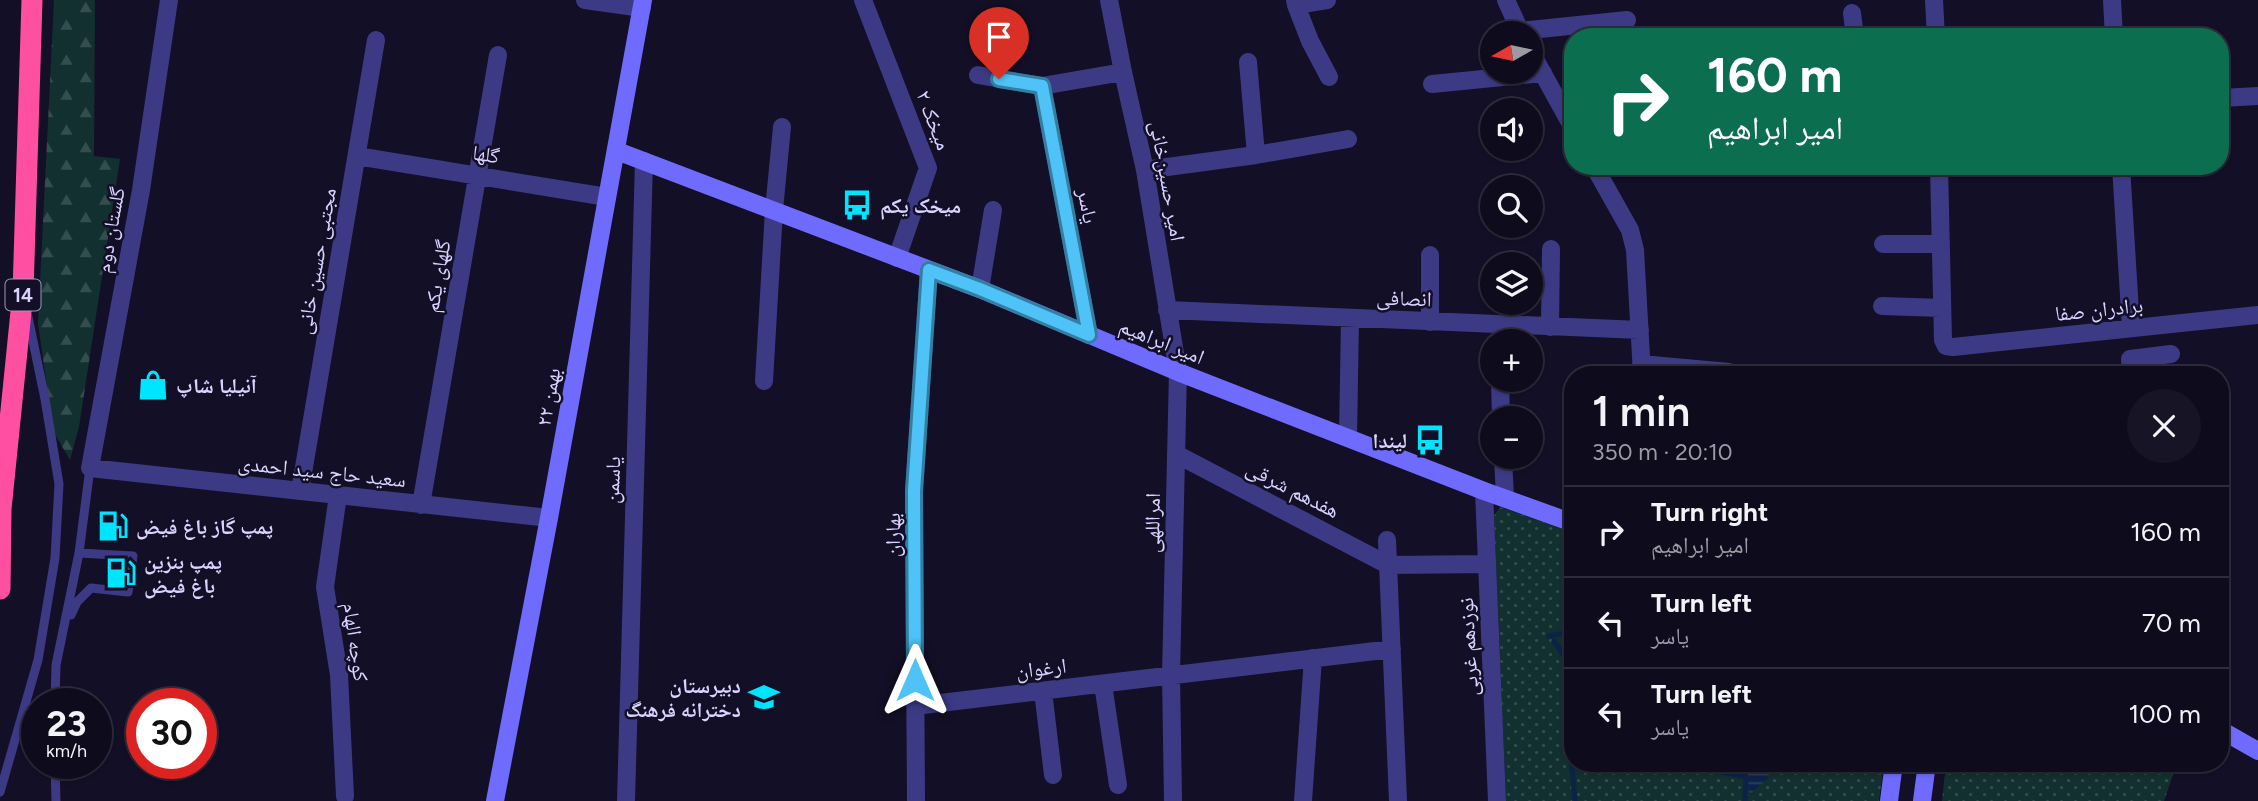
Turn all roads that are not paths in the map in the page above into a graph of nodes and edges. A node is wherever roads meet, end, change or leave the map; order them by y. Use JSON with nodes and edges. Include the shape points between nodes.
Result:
{"nodes":[{"id":1,"x":32,"y":0,"type":"edge"},
{"id":2,"x":169,"y":0,"type":"edge"},
{"id":3,"x":585,"y":0,"type":"edge"},
{"id":4,"x":863,"y":0,"type":"edge"},
{"id":5,"x":1109,"y":0,"type":"edge"},
{"id":6,"x":1327,"y":0,"type":"edge"},
{"id":7,"x":1506,"y":0,"type":"edge"},
{"id":8,"x":1934,"y":0,"type":"edge"},
{"id":9,"x":2112,"y":0,"type":"edge"},
{"id":10,"x":1296,"y":3,"type":"edge"},
{"id":11,"x":643,"y":4,"type":"edge"},
{"id":12,"x":1852,"y":12,"type":"dead end"},
{"id":13,"x":1627,"y":20,"type":"dead end"},
{"id":14,"x":1515,"y":21,"type":"edge"},
{"id":15,"x":1854,"y":28,"type":"edge"},
{"id":16,"x":1936,"y":28,"type":"edge"},
{"id":17,"x":2114,"y":28,"type":"edge"},
{"id":18,"x":1544,"y":29,"type":"edge"},
{"id":19,"x":376,"y":40,"type":"dead end"},
{"id":20,"x":498,"y":55,"type":"dead end"},
{"id":21,"x":1248,"y":62,"type":"dead end"},
{"id":22,"x":1122,"y":72,"type":"junction"},
{"id":23,"x":978,"y":75,"type":"dead end"},
{"id":24,"x":1544,"y":75,"type":"edge"},
{"id":25,"x":1329,"y":77,"type":"dead end"},
{"id":26,"x":1480,"y":79,"type":"edge"},
{"id":27,"x":1432,"y":84,"type":"dead end"},
{"id":28,"x":1042,"y":86,"type":"junction"},
{"id":29,"x":2258,"y":96,"type":"edge"},
{"id":30,"x":2229,"y":98,"type":"edge"},
{"id":31,"x":1564,"y":112,"type":"edge"},
{"id":32,"x":782,"y":127,"type":"dead end"},
{"id":33,"x":1348,"y":139,"type":"dead end"},
{"id":34,"x":617,"y":151,"type":"junction"},
{"id":35,"x":1256,"y":155,"type":"junction"},
{"id":36,"x":356,"y":156,"type":"junction"},
{"id":37,"x":643,"y":161,"type":"junction"},
{"id":38,"x":1145,"y":170,"type":"junction"},
{"id":39,"x":1599,"y":175,"type":"edge"},
{"id":40,"x":1939,"y":175,"type":"edge"},
{"id":41,"x":2122,"y":175,"type":"edge"},
{"id":42,"x":477,"y":176,"type":"junction"},
{"id":43,"x":607,"y":197,"type":"junction"},
{"id":44,"x":774,"y":210,"type":"junction"},
{"id":45,"x":993,"y":210,"type":"dead end"},
{"id":46,"x":1883,"y":244,"type":"dead end"},
{"id":47,"x":1941,"y":244,"type":"junction"},
{"id":48,"x":1551,"y":249,"type":"dead end"},
{"id":49,"x":1430,"y":255,"type":"dead end"},
{"id":50,"x":897,"y":258,"type":"junction"},
{"id":51,"x":929,"y":270,"type":"junction"},
{"id":52,"x":980,"y":289,"type":"junction"},
{"id":53,"x":23,"y":292,"type":"junction"},
{"id":54,"x":1882,"y":306,"type":"dead end"},
{"id":55,"x":1942,"y":308,"type":"junction"},
{"id":56,"x":1167,"y":310,"type":"junction"},
{"id":57,"x":2258,"y":315,"type":"edge"},
{"id":58,"x":1350,"y":318,"type":"junction"},
{"id":59,"x":1430,"y":322,"type":"junction"},
{"id":60,"x":1550,"y":327,"type":"junction"},
{"id":61,"x":2131,"y":328,"type":"junction"},
{"id":62,"x":1533,"y":329,"type":"edge"},
{"id":63,"x":1480,"y":330,"type":"edge"},
{"id":64,"x":1640,"y":330,"type":"junction"},
{"id":65,"x":1089,"y":335,"type":"junction"},
{"id":66,"x":2171,"y":354,"type":"dead end"},
{"id":67,"x":1641,"y":366,"type":"edge"},
{"id":68,"x":2131,"y":366,"type":"edge"},
{"id":69,"x":1178,"y":372,"type":"junction"},
{"id":70,"x":764,"y":381,"type":"dead end"},
{"id":71,"x":1348,"y":438,"type":"junction"},
{"id":72,"x":1176,"y":454,"type":"junction"},
{"id":73,"x":90,"y":468,"type":"junction"},
{"id":74,"x":1504,"y":469,"type":"edge"},
{"id":75,"x":300,"y":491,"type":"junction"},
{"id":76,"x":1484,"y":491,"type":"junction"},
{"id":77,"x":338,"y":495,"type":"junction"},
{"id":78,"x":1505,"y":498,"type":"junction"},
{"id":79,"x":421,"y":505,"type":"junction"},
{"id":80,"x":549,"y":519,"type":"junction"},
{"id":81,"x":1564,"y":520,"type":"edge"},
{"id":82,"x":1387,"y":540,"type":"dead end"},
{"id":83,"x":79,"y":553,"type":"junction"},
{"id":84,"x":1487,"y":564,"type":"junction"},
{"id":85,"x":1388,"y":565,"type":"junction"},
{"id":86,"x":0,"y":589,"type":"edge"},
{"id":87,"x":65,"y":630,"type":"junction"},
{"id":88,"x":1392,"y":649,"type":"junction"},
{"id":89,"x":1313,"y":658,"type":"junction"},
{"id":90,"x":1171,"y":675,"type":"junction"},
{"id":91,"x":1103,"y":684,"type":"junction"},
{"id":92,"x":55,"y":688,"type":"edge"},
{"id":93,"x":1042,"y":691,"type":"junction"},
{"id":94,"x":915,"y":706,"type":"junction"},
{"id":95,"x":2229,"y":735,"type":"edge"},
{"id":96,"x":2258,"y":751,"type":"edge"},
{"id":97,"x":1893,"y":772,"type":"edge"},
{"id":98,"x":1926,"y":772,"type":"edge"},
{"id":99,"x":1053,"y":775,"type":"dead end"},
{"id":100,"x":55,"y":779,"type":"edge"},
{"id":101,"x":1118,"y":785,"type":"dead end"},
{"id":102,"x":0,"y":792,"type":"edge"},
{"id":103,"x":345,"y":796,"type":"dead end"},
{"id":104,"x":56,"y":801,"type":"edge"},
{"id":105,"x":495,"y":801,"type":"edge"},
{"id":106,"x":626,"y":801,"type":"edge"},
{"id":107,"x":916,"y":801,"type":"edge"},
{"id":108,"x":1173,"y":801,"type":"edge"},
{"id":109,"x":1303,"y":801,"type":"edge"},
{"id":110,"x":1398,"y":801,"type":"edge"},
{"id":111,"x":1497,"y":801,"type":"edge"},
{"id":112,"x":1889,"y":801,"type":"edge"},
{"id":113,"x":1922,"y":801,"type":"edge"}],
"edges":[{"from":1,"to":53,"type":"highway","number":"14"},
{"from":2,"to":73,"type":"street","name":"گلستان دوم","via":[[141,190]]},
{"from":3,"to":11,"type":"street"},
{"from":4,"to":50,"type":"street","name":"میخک ۲","via":[[928,168]]},
{"from":5,"to":22,"type":"street","name":"امیر حسین‌خانی"},
{"from":6,"to":10,"type":"street"},
{"from":7,"to":14,"type":"street"},
{"from":8,"to":16,"type":"street"},
{"from":9,"to":17,"type":"street"},
{"from":10,"to":25,"type":"street"},
{"from":11,"to":34,"type":"main road","name":"۲۲ بهمن"},
{"from":12,"to":15,"type":"street"},
{"from":13,"to":18,"type":"street"},
{"from":19,"to":36,"type":"street","name":"مجتبی حسین خانی"},
{"from":20,"to":42,"type":"street","name":"گلهای یکم"},
{"from":21,"to":35,"type":"street"},
{"from":22,"to":28,"type":"street"},
{"from":22,"to":38,"type":"street","name":"امیر حسین‌خانی"},
{"from":23,"to":28,"type":"street"},
{"from":24,"to":31,"type":"street"},
{"from":26,"to":27,"type":"street"},
{"from":28,"to":65,"type":"street","name":"یاسر"},
{"from":29,"to":30,"type":"street"},
{"from":32,"to":44,"type":"street"},
{"from":33,"to":35,"type":"street"},
{"from":34,"to":37,"type":"main road","name":"امیر ابراهیم"},
{"from":34,"to":43,"type":"main road","name":"۲۲ بهمن"},
{"from":35,"to":38,"type":"street"},
{"from":36,"to":42,"type":"street","name":"گلها"},
{"from":36,"to":75,"type":"street","name":"مجتبی حسین خانی"},
{"from":37,"to":44,"type":"main road","name":"امیر ابراهیم"},
{"from":37,"to":106,"type":"street","name":"یاسمن"},
{"from":38,"to":56,"type":"street","name":"امیر حسین‌خانی"},
{"from":39,"to":64,"type":"street","via":[[1630,230]]},
{"from":40,"to":47,"type":"street"},
{"from":41,"to":61,"type":"street"},
{"from":42,"to":43,"type":"street","name":"گلها"},
{"from":42,"to":79,"type":"street","name":"گلهای یکم"},
{"from":43,"to":80,"type":"main road","name":"۲۲ بهمن"},
{"from":44,"to":50,"type":"main road","name":"امیر ابراهیم"},
{"from":44,"to":70,"type":"street"},
{"from":45,"to":52,"type":"street"},
{"from":46,"to":47,"type":"street"},
{"from":47,"to":55,"type":"street"},
{"from":48,"to":60,"type":"street"},
{"from":49,"to":59,"type":"street"},
{"from":50,"to":51,"type":"main road","name":"امیر ابراهیم"},
{"from":51,"to":52,"type":"main road","name":"امیر ابراهیم"},
{"from":51,"to":94,"type":"street","name":"بهاران","via":[[914,491]]},
{"from":52,"to":65,"type":"main road","name":"امیر ابراهیم"},
{"from":53,"to":86,"type":"highway","number":"14","via":[[1,509]]},
{"from":53,"to":102,"type":"lane","via":[[59,484],[55,558],[38,660]]},
{"from":54,"to":55,"type":"street"},
{"from":55,"to":61,"type":"street","name":"برادران صفا","via":[[1943,340],[1953,347]]},
{"from":56,"to":58,"type":"street","name":"انصافی"},
{"from":56,"to":69,"type":"street","name":"امیر حسین‌خانی"},
{"from":57,"to":61,"type":"street","name":"برادران صفا"},
{"from":58,"to":59,"type":"street","name":"انصافی"},
{"from":58,"to":71,"type":"street"},
{"from":59,"to":63,"type":"street","name":"انصافی"},
{"from":60,"to":62,"type":"street","name":"انصافی"},
{"from":60,"to":64,"type":"street","name":"انصافی"},
{"from":64,"to":67,"type":"street"},
{"from":65,"to":69,"type":"main road","name":"امیر ابراهیم"},
{"from":66,"to":68,"type":"street","via":[[2130,359]]},
{"from":69,"to":71,"type":"main road","name":"امیر ابراهیم"},
{"from":69,"to":72,"type":"street","name":"امراللهی"},
{"from":71,"to":76,"type":"main road","name":"امیر ابراهیم"},
{"from":72,"to":85,"type":"street","name":"هفدهم شرقی"},
{"from":72,"to":90,"type":"street","name":"امراللهی"},
{"from":73,"to":75,"type":"street","name":"سعید حاج سید احمدی"},
{"from":73,"to":83,"type":"lane"},
{"from":74,"to":78,"type":"street"},
{"from":75,"to":77,"type":"street","name":"سعید حاج سید احمدی"},
{"from":76,"to":78,"type":"main road","name":"امیر ابراهیم"},
{"from":76,"to":84,"type":"street","name":"نوزدهم غربی"},
{"from":77,"to":79,"type":"street","name":"سعید حاج سید احمدی"},
{"from":77,"to":103,"type":"street","name":"کوچه الهام","via":[[325,587],[339,675]]},
{"from":78,"to":81,"type":"main road","name":"امیر ابراهیم"},
{"from":79,"to":80,"type":"street","name":"سعید حاج سید احمدی"},
{"from":80,"to":105,"type":"main road","name":"۲۲ بهمن"},
{"from":82,"to":85,"type":"street"},
{"from":83,"to":87,"type":"lane"},
{"from":83,"to":87,"type":"lane","via":[[133,556],[128,592],[91,588],[78,602]]},
{"from":84,"to":85,"type":"street","name":"هفدهم شرقی"},
{"from":84,"to":111,"type":"street","name":"نوزدهم غربی"},
{"from":85,"to":88,"type":"street"},
{"from":87,"to":92,"type":"lane"},
{"from":88,"to":89,"type":"street","name":"ارغوان"},
{"from":88,"to":110,"type":"street"},
{"from":89,"to":90,"type":"street","name":"ارغوان"},
{"from":89,"to":109,"type":"street"},
{"from":90,"to":91,"type":"street","name":"ارغوان"},
{"from":90,"to":108,"type":"street","name":"امراللهی"},
{"from":91,"to":93,"type":"street","name":"ارغوان"},
{"from":91,"to":101,"type":"street"},
{"from":93,"to":94,"type":"street","name":"ارغوان"},
{"from":93,"to":99,"type":"street"},
{"from":94,"to":107,"type":"street","name":"بهاران"},
{"from":95,"to":96,"type":"main road"},
{"from":97,"to":112,"type":"main road"},
{"from":98,"to":113,"type":"main road"},
{"from":100,"to":104,"type":"lane"}]}
